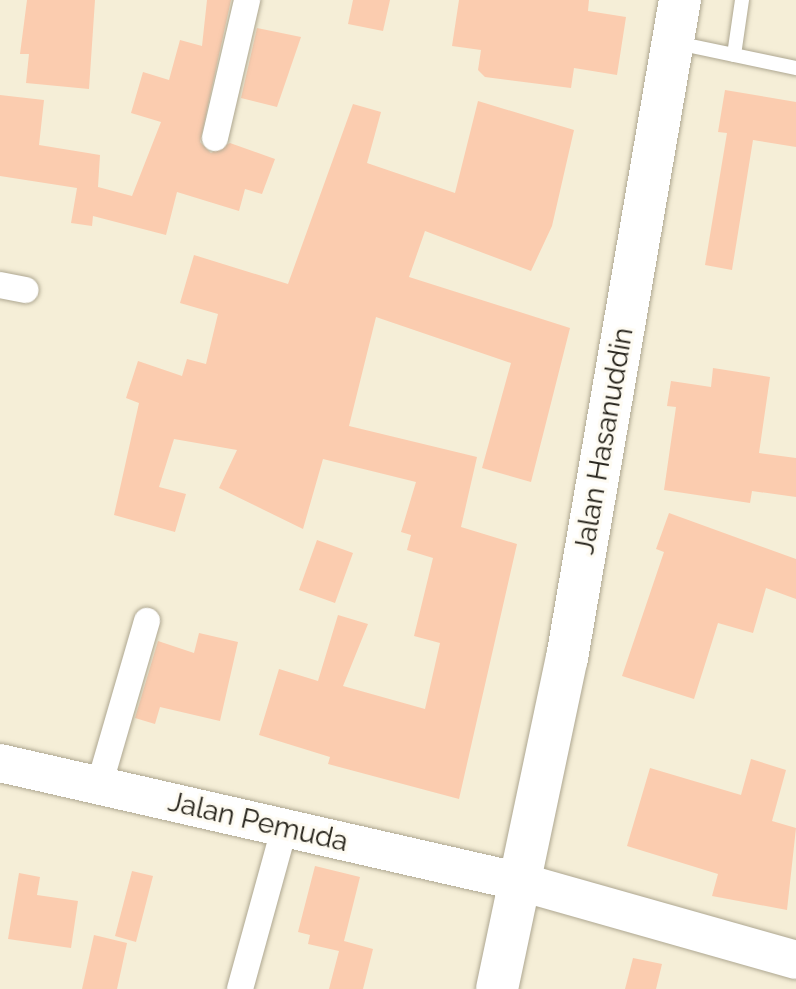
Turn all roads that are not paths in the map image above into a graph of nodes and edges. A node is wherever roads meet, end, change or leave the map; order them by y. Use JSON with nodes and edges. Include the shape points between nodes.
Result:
{"nodes":[{"id":1,"x":247,"y":0,"type":"edge"},
{"id":2,"x":680,"y":0,"type":"edge"},
{"id":3,"x":742,"y":0,"type":"edge"},
{"id":4,"x":673,"y":42,"type":"junction"},
{"id":5,"x":734,"y":55,"type":"junction"},
{"id":6,"x":796,"y":68,"type":"edge"},
{"id":7,"x":215,"y":138,"type":"dead end"},
{"id":8,"x":0,"y":285,"type":"edge"},
{"id":9,"x":26,"y":290,"type":"dead end"},
{"id":10,"x":147,"y":621,"type":"dead end"},
{"id":11,"x":0,"y":763,"type":"edge"},
{"id":12,"x":99,"y":786,"type":"junction"},
{"id":13,"x":284,"y":829,"type":"junction"},
{"id":14,"x":517,"y":881,"type":"junction"},
{"id":15,"x":796,"y":960,"type":"edge"},
{"id":16,"x":240,"y":989,"type":"edge"},
{"id":17,"x":497,"y":989,"type":"edge"}],
"edges":[{"from":1,"to":7,"type":"street"},
{"from":2,"to":4,"type":"main road","name":"Jalan Hasanuddin"},
{"from":3,"to":5,"type":"lane"},
{"from":4,"to":5,"type":"lane"},
{"from":4,"to":14,"type":"main road","name":"Jalan Hasanuddin","via":[[567,658]]},
{"from":5,"to":6,"type":"lane"},
{"from":8,"to":9,"type":"street"},
{"from":10,"to":12,"type":"street"},
{"from":11,"to":12,"type":"main road","name":"Jalan Pemuda"},
{"from":12,"to":13,"type":"main road","name":"Jalan Pemuda"},
{"from":13,"to":14,"type":"main road","name":"Jalan Pemuda"},
{"from":13,"to":16,"type":"street"},
{"from":14,"to":15,"type":"main road","name":"Jalan Pemuda"},
{"from":14,"to":17,"type":"main road","name":"Jalan Hasanuddin"}]}
